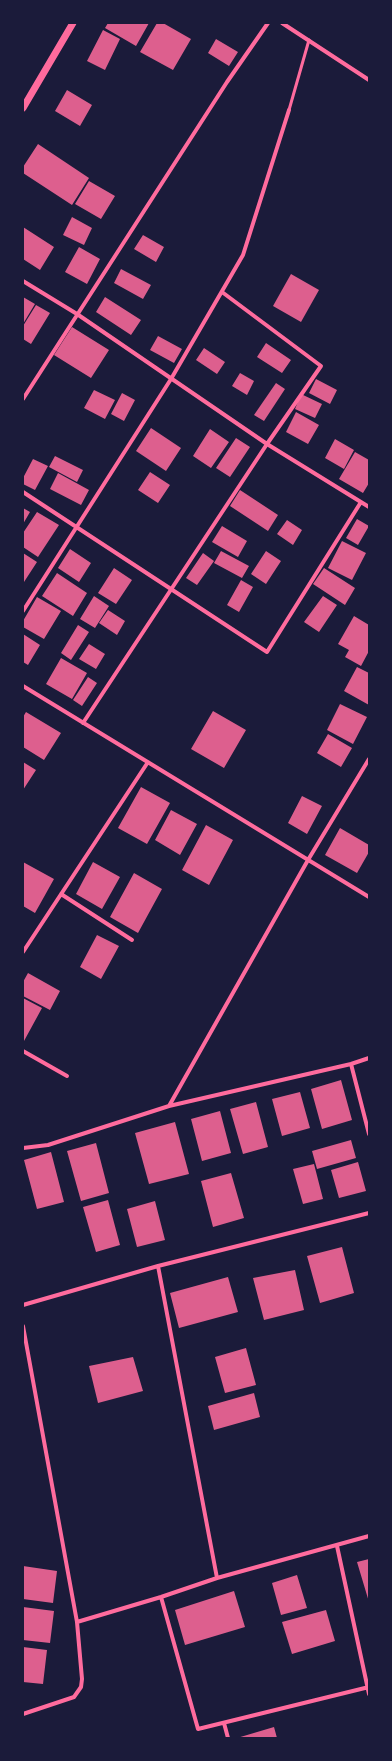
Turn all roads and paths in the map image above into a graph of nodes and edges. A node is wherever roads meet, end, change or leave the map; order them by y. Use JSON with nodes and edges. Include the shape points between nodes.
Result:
{"nodes":[{"id":1,"x":73,"y":23,"type":"edge"},
{"id":2,"x":268,"y":23,"type":"edge"},
{"id":3,"x":282,"y":23,"type":"edge"},
{"id":4,"x":309,"y":40,"type":"junction"},
{"id":5,"x":369,"y":80,"type":"edge"},
{"id":6,"x":23,"y":108,"type":"edge"},
{"id":7,"x":289,"y":110,"type":"joint"},
{"id":8,"x":23,"y":281,"type":"edge"},
{"id":9,"x":222,"y":292,"type":"junction"},
{"id":10,"x":77,"y":314,"type":"junction"},
{"id":11,"x":171,"y":379,"type":"junction"},
{"id":12,"x":23,"y":399,"type":"edge"},
{"id":13,"x":267,"y":444,"type":"junction"},
{"id":14,"x":23,"y":492,"type":"edge"},
{"id":15,"x":361,"y":502,"type":"junction"},
{"id":16,"x":369,"y":507,"type":"edge"},
{"id":17,"x":76,"y":527,"type":"junction"},
{"id":18,"x":171,"y":590,"type":"junction"},
{"id":19,"x":23,"y":611,"type":"edge"},
{"id":20,"x":23,"y":686,"type":"edge"},
{"id":21,"x":83,"y":723,"type":"junction"},
{"id":22,"x":369,"y":759,"type":"edge"},
{"id":23,"x":148,"y":762,"type":"junction"},
{"id":24,"x":308,"y":860,"type":"junction"},
{"id":25,"x":61,"y":894,"type":"junction"},
{"id":26,"x":369,"y":897,"type":"edge"},
{"id":27,"x":132,"y":940,"type":"dead end"},
{"id":28,"x":23,"y":952,"type":"edge"},
{"id":29,"x":23,"y":1051,"type":"edge"},
{"id":30,"x":369,"y":1058,"type":"edge"},
{"id":31,"x":351,"y":1064,"type":"junction"},
{"id":32,"x":67,"y":1076,"type":"dead end"},
{"id":33,"x":169,"y":1106,"type":"junction"},
{"id":34,"x":369,"y":1134,"type":"edge"},
{"id":35,"x":23,"y":1148,"type":"edge"},
{"id":36,"x":369,"y":1213,"type":"edge"},
{"id":37,"x":158,"y":1266,"type":"junction"},
{"id":38,"x":23,"y":1305,"type":"edge"},
{"id":39,"x":23,"y":1326,"type":"edge"},
{"id":40,"x":369,"y":1536,"type":"edge"},
{"id":41,"x":337,"y":1546,"type":"junction"},
{"id":42,"x":217,"y":1578,"type":"junction"},
{"id":43,"x":161,"y":1597,"type":"junction"},
{"id":44,"x":77,"y":1622,"type":"junction"},
{"id":45,"x":368,"y":1687,"type":"edge"},
{"id":46,"x":369,"y":1694,"type":"edge"},
{"id":47,"x":23,"y":1714,"type":"edge"},
{"id":48,"x":224,"y":1723,"type":"junction"},
{"id":49,"x":228,"y":1738,"type":"edge"}],
"edges":[{"from":1,"to":6,"type":"street"},
{"from":2,"to":10,"type":"street"},
{"from":3,"to":4,"type":"street"},
{"from":4,"to":5,"type":"street"},
{"from":4,"to":7,"type":"lane"},
{"from":7,"to":9,"type":"street","via":[[243,256]]},
{"from":8,"to":10,"type":"street"},
{"from":9,"to":11,"type":"street"},
{"from":9,"to":13,"type":"street","via":[[321,366]]},
{"from":10,"to":11,"type":"street"},
{"from":10,"to":12,"type":"street"},
{"from":11,"to":13,"type":"street"},
{"from":11,"to":17,"type":"street"},
{"from":13,"to":15,"type":"street"},
{"from":13,"to":18,"type":"street"},
{"from":14,"to":17,"type":"street"},
{"from":15,"to":16,"type":"street"},
{"from":15,"to":18,"type":"street","via":[[267,652]]},
{"from":17,"to":18,"type":"street"},
{"from":17,"to":19,"type":"street"},
{"from":18,"to":21,"type":"street"},
{"from":20,"to":21,"type":"street"},
{"from":21,"to":23,"type":"street"},
{"from":22,"to":24,"type":"street"},
{"from":23,"to":24,"type":"street"},
{"from":23,"to":25,"type":"street"},
{"from":24,"to":26,"type":"street"},
{"from":24,"to":33,"type":"street"},
{"from":25,"to":27,"type":"street"},
{"from":25,"to":28,"type":"street"},
{"from":29,"to":32,"type":"street"},
{"from":30,"to":31,"type":"street"},
{"from":31,"to":33,"type":"street"},
{"from":31,"to":34,"type":"street"},
{"from":33,"to":35,"type":"street","via":[[48,1144]]},
{"from":36,"to":37,"type":"street"},
{"from":37,"to":38,"type":"street"},
{"from":37,"to":42,"type":"street"},
{"from":39,"to":44,"type":"street"},
{"from":40,"to":41,"type":"street"},
{"from":41,"to":42,"type":"street"},
{"from":41,"to":45,"type":"street"},
{"from":42,"to":43,"type":"street"},
{"from":43,"to":44,"type":"street"},
{"from":43,"to":48,"type":"street","via":[[198,1729]]},
{"from":44,"to":47,"type":"street","via":[[82,1679],[78,1692],[74,1697]]},
{"from":45,"to":46,"type":"street"},
{"from":45,"to":48,"type":"street"},
{"from":48,"to":49,"type":"street"}]}
